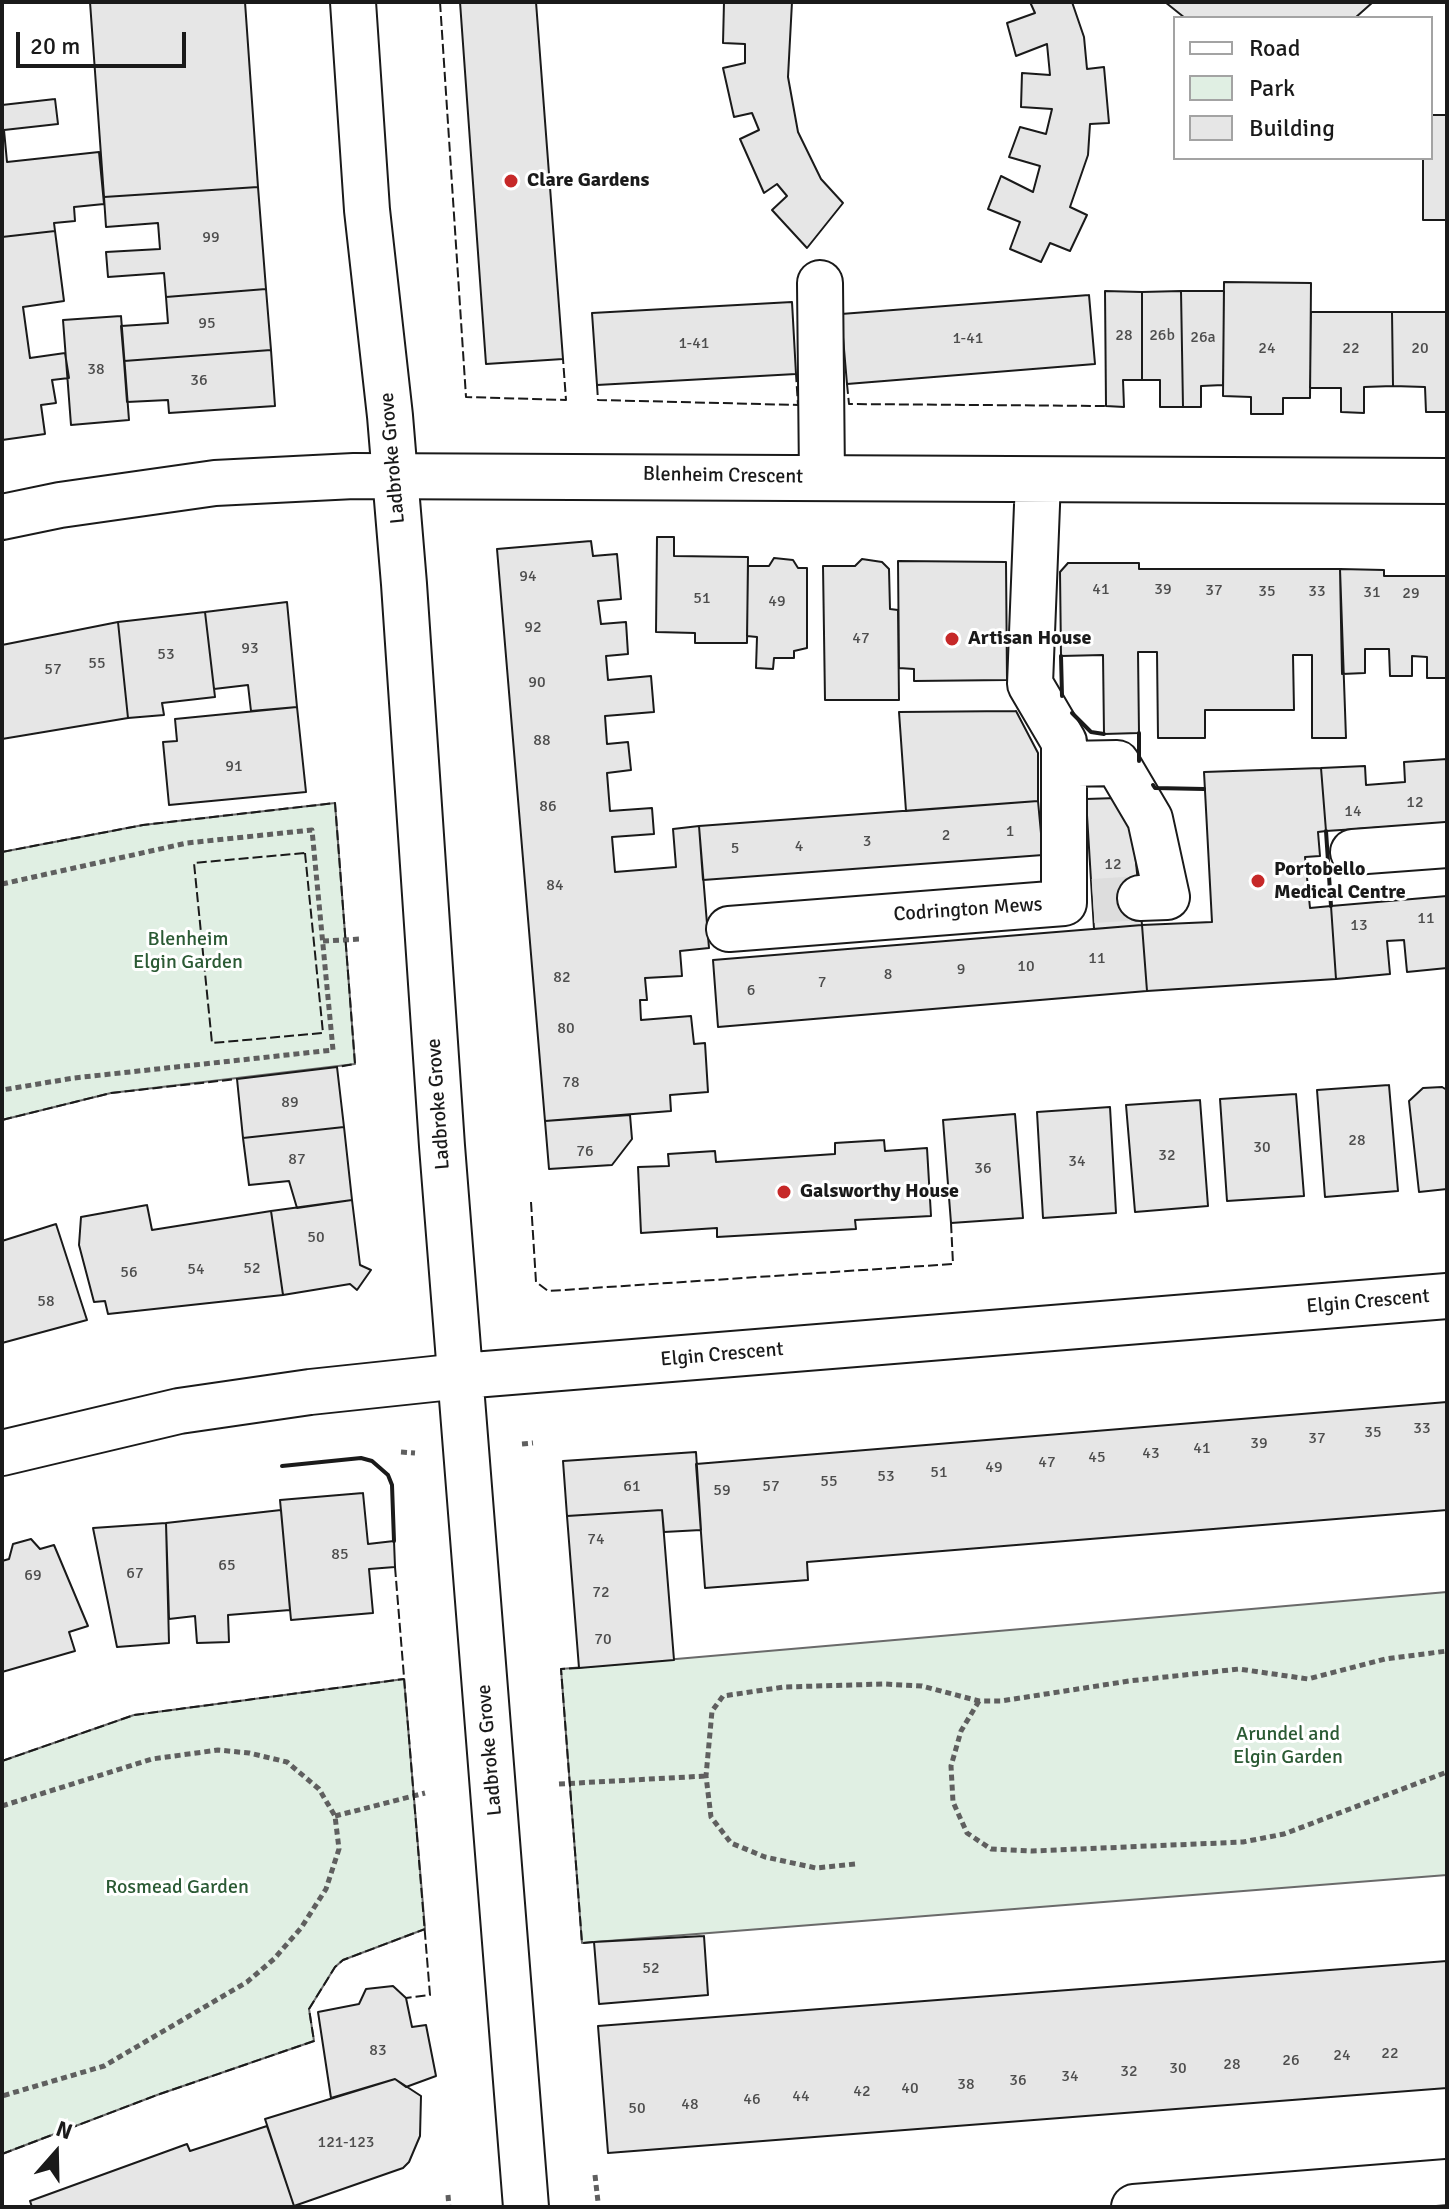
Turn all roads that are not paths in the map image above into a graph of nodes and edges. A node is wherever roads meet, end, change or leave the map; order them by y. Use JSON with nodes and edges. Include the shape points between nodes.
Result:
{"nodes":[{"id":1,"x":353,"y":2,"type":"edge"},
{"id":2,"x":820,"y":283,"type":"dead end"},
{"id":3,"x":395,"y":476,"type":"junction"},
{"id":4,"x":822,"y":477,"type":"junction"},
{"id":5,"x":1038,"y":480,"type":"junction"},
{"id":6,"x":1447,"y":481,"type":"edge"},
{"id":7,"x":2,"y":517,"type":"edge"},
{"id":8,"x":1065,"y":764,"type":"junction"},
{"id":9,"x":1447,"y":845,"type":"edge"},
{"id":10,"x":1353,"y":852,"type":"dead end"},
{"id":11,"x":1140,"y":898,"type":"tunnel mouth"},
{"id":12,"x":729,"y":929,"type":"dead end"},
{"id":13,"x":1447,"y":1296,"type":"edge"},
{"id":14,"x":461,"y":1376,"type":"junction"},
{"id":15,"x":2,"y":1453,"type":"edge"},
{"id":16,"x":1447,"y":2182,"type":"edge"},
{"id":17,"x":526,"y":2207,"type":"edge"},
{"id":18,"x":1134,"y":2207,"type":"edge"}],
"edges":[{"from":1,"to":3,"type":"main road","name":"Ladbroke Grove","via":[[367,210]]},
{"from":2,"to":4,"type":"main road"},
{"from":3,"to":4,"type":"main road","name":"Blenheim Crescent"},
{"from":3,"to":7,"type":"main road","name":"Blenheim Crescent","via":[[215,483]]},
{"from":3,"to":14,"type":"main road","name":"Ladbroke Grove"},
{"from":4,"to":5,"type":"main road","name":"Blenheim Crescent"},
{"from":5,"to":6,"type":"main road","name":"Blenheim Crescent"},
{"from":5,"to":8,"type":"main road","name":"Codrington Mews","via":[[1030,684],[1064,742]]},
{"from":8,"to":11,"type":"main road","via":[[1117,763],[1150,819],[1167,897]]},
{"from":8,"to":12,"type":"main road","name":"Codrington Mews","via":[[1078,902]]},
{"from":9,"to":10,"type":"main road"},
{"from":13,"to":14,"type":"main road","name":"Elgin Crescent"},
{"from":14,"to":15,"type":"main road","name":"Elgin Crescent","via":[[179,1411]]},
{"from":14,"to":17,"type":"main road","name":"Ladbroke Grove"},
{"from":16,"to":18,"type":"main road"}]}
